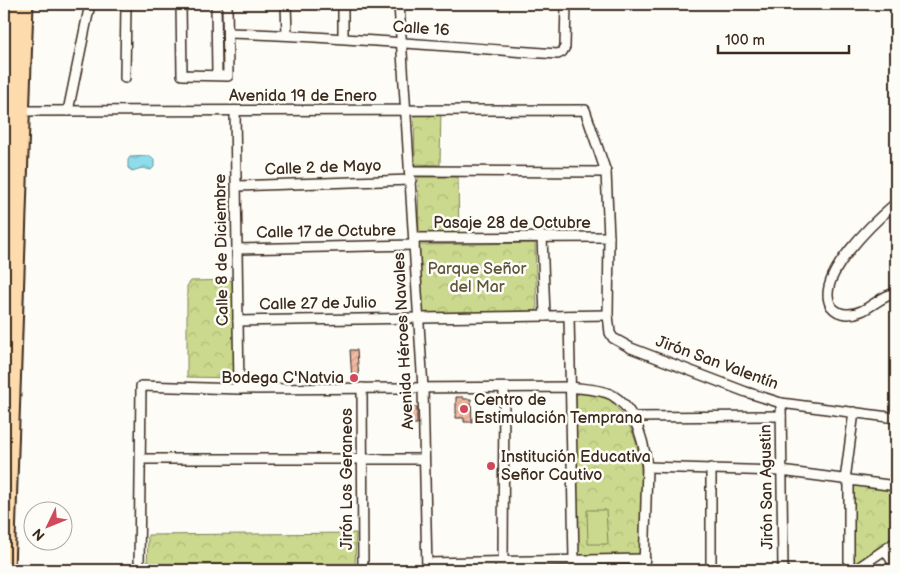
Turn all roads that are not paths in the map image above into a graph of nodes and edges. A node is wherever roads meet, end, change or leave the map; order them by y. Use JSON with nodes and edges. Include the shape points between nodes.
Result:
{"nodes":[{"id":1,"x":14,"y":4,"type":"edge"},
{"id":2,"x":25,"y":4,"type":"edge"},
{"id":3,"x":90,"y":4,"type":"edge"},
{"id":4,"x":126,"y":4,"type":"edge"},
{"id":5,"x":181,"y":4,"type":"edge"},
{"id":6,"x":216,"y":4,"type":"edge"},
{"id":7,"x":226,"y":4,"type":"edge"},
{"id":8,"x":286,"y":4,"type":"edge"},
{"id":9,"x":343,"y":4,"type":"edge"},
{"id":10,"x":399,"y":4,"type":"edge"},
{"id":11,"x":566,"y":4,"type":"edge"},
{"id":12,"x":228,"y":33,"type":"junction"},
{"id":13,"x":287,"y":35,"type":"junction"},
{"id":14,"x":343,"y":38,"type":"junction"},
{"id":15,"x":402,"y":44,"type":"junction"},
{"id":16,"x":216,"y":75,"type":"junction"},
{"id":17,"x":125,"y":78,"type":"dead end"},
{"id":18,"x":406,"y":106,"type":"junction"},
{"id":19,"x":585,"y":110,"type":"joint"},
{"id":20,"x":68,"y":111,"type":"junction"},
{"id":21,"x":235,"y":111,"type":"junction"},
{"id":22,"x":21,"y":112,"type":"junction"},
{"id":23,"x":410,"y":171,"type":"junction"},
{"id":24,"x":606,"y":172,"type":"junction"},
{"id":25,"x":411,"y":180,"type":"junction"},
{"id":26,"x":237,"y":186,"type":"junction"},
{"id":27,"x":896,"y":203,"type":"edge"},
{"id":28,"x":542,"y":236,"type":"junction"},
{"id":29,"x":609,"y":237,"type":"junction"},
{"id":30,"x":414,"y":242,"type":"junction"},
{"id":31,"x":238,"y":249,"type":"junction"},
{"id":32,"x":4,"y":251,"type":"edge"},
{"id":33,"x":896,"y":292,"type":"edge"},
{"id":34,"x":608,"y":315,"type":"junction"},
{"id":35,"x":546,"y":316,"type":"junction"},
{"id":36,"x":569,"y":316,"type":"junction"},
{"id":37,"x":419,"y":318,"type":"junction"},
{"id":38,"x":238,"y":320,"type":"junction"},
{"id":39,"x":570,"y":387,"type":"junction"},
{"id":40,"x":362,"y":388,"type":"junction"},
{"id":41,"x":423,"y":388,"type":"junction"},
{"id":42,"x":504,"y":388,"type":"junction"},
{"id":43,"x":239,"y":389,"type":"junction"},
{"id":44,"x":780,"y":403,"type":"junction"},
{"id":45,"x":854,"y":412,"type":"junction"},
{"id":46,"x":781,"y":416,"type":"junction"},
{"id":47,"x":632,"y":417,"type":"junction"},
{"id":48,"x":896,"y":418,"type":"edge"},
{"id":49,"x":142,"y":459,"type":"junction"},
{"id":50,"x":362,"y":459,"type":"junction"},
{"id":51,"x":424,"y":459,"type":"junction"},
{"id":52,"x":647,"y":467,"type":"junction"},
{"id":53,"x":711,"y":468,"type":"junction"},
{"id":54,"x":781,"y":471,"type":"junction"},
{"id":55,"x":847,"y":480,"type":"junction"},
{"id":56,"x":896,"y":486,"type":"edge"},
{"id":57,"x":896,"y":542,"type":"edge"},
{"id":58,"x":885,"y":550,"type":"junction"},
{"id":59,"x":645,"y":559,"type":"junction"},
{"id":60,"x":574,"y":560,"type":"junction"},
{"id":61,"x":503,"y":561,"type":"junction"},
{"id":62,"x":427,"y":567,"type":"edge"},
{"id":63,"x":896,"y":567,"type":"edge"},
{"id":64,"x":6,"y":570,"type":"edge"},
{"id":65,"x":139,"y":570,"type":"edge"},
{"id":66,"x":362,"y":570,"type":"edge"},
{"id":67,"x":644,"y":570,"type":"edge"},
{"id":68,"x":711,"y":570,"type":"edge"},
{"id":69,"x":783,"y":570,"type":"edge"},
{"id":70,"x":849,"y":570,"type":"edge"},
{"id":71,"x":855,"y":570,"type":"edge"}],
"edges":[{"from":1,"to":32,"type":"highway"},
{"from":2,"to":22,"type":"highway"},
{"from":3,"to":20,"type":"street"},
{"from":4,"to":17,"type":"street"},
{"from":5,"to":16,"type":"street","via":[[182,75]]},
{"from":6,"to":16,"type":"street"},
{"from":7,"to":12,"type":"street"},
{"from":8,"to":13,"type":"street"},
{"from":9,"to":14,"type":"street"},
{"from":10,"to":15,"type":"street","name":"Avenida Héroes Navales"},
{"from":11,"to":15,"type":"street","name":"Calle 16","via":[[565,47],[558,54]]},
{"from":12,"to":13,"type":"street","name":"Calle 16"},
{"from":12,"to":16,"type":"street","via":[[228,76]]},
{"from":13,"to":14,"type":"street","name":"Calle 16"},
{"from":14,"to":15,"type":"street","name":"Calle 16"},
{"from":15,"to":18,"type":"street","name":"Avenida Héroes Navales"},
{"from":18,"to":19,"type":"street","name":"Avenida 19 de Enero"},
{"from":18,"to":21,"type":"street","name":"Avenida 19 de Enero"},
{"from":18,"to":23,"type":"street","name":"Avenida Héroes Navales"},
{"from":19,"to":24,"type":"street","name":"Jirón San Valentín"},
{"from":20,"to":21,"type":"street","name":"Avenida 19 de Enero"},
{"from":20,"to":22,"type":"street","name":"Avenida 19 de Enero"},
{"from":21,"to":26,"type":"street","name":"Calle 8 de Diciembre"},
{"from":22,"to":64,"type":"highway"},
{"from":23,"to":24,"type":"street"},
{"from":23,"to":25,"type":"street","name":"Avenida Héroes Navales"},
{"from":24,"to":29,"type":"street","name":"Jirón San Valentín"},
{"from":25,"to":26,"type":"street","name":"Calle 2 de Mayo"},
{"from":25,"to":30,"type":"street","name":"Avenida Héroes Navales"},
{"from":26,"to":31,"type":"street","name":"Calle 8 de Diciembre"},
{"from":27,"to":33,"type":"street","via":[[842,260],[828,297],[833,308],[849,315]]},
{"from":28,"to":29,"type":"street","name":"Pasaje 28 de Octubre"},
{"from":28,"to":30,"type":"street","name":"Pasaje 28 de Octubre"},
{"from":28,"to":35,"type":"street"},
{"from":29,"to":34,"type":"street","name":"Jirón San Valentín"},
{"from":30,"to":31,"type":"street","name":"Calle 17 de Octubre"},
{"from":30,"to":37,"type":"street","name":"Avenida Héroes Navales"},
{"from":31,"to":38,"type":"street","name":"Calle 8 de Diciembre"},
{"from":34,"to":36,"type":"street","name":"Calle 27 de Julio"},
{"from":34,"to":44,"type":"street","name":"Jirón San Valentín","via":[[610,333],[620,343]]},
{"from":35,"to":36,"type":"street","name":"Calle 27 de Julio"},
{"from":35,"to":37,"type":"street","name":"Calle 27 de Julio"},
{"from":36,"to":39,"type":"street"},
{"from":37,"to":38,"type":"street","name":"Calle 27 de Julio"},
{"from":37,"to":41,"type":"street","name":"Avenida Héroes Navales"},
{"from":38,"to":43,"type":"street","name":"Calle 8 de Diciembre"},
{"from":39,"to":42,"type":"street"},
{"from":39,"to":47,"type":"street","via":[[606,392],[626,407]]},
{"from":39,"to":60,"type":"street"},
{"from":40,"to":41,"type":"street"},
{"from":40,"to":43,"type":"street"},
{"from":40,"to":50,"type":"street","name":"Jirón Los Geraneos"},
{"from":41,"to":42,"type":"street"},
{"from":41,"to":51,"type":"street","name":"Avenida Héroes Navales"},
{"from":42,"to":61,"type":"street"},
{"from":43,"to":49,"type":"street","via":[[141,386]]},
{"from":44,"to":45,"type":"street","name":"Jirón San Valentín"},
{"from":44,"to":46,"type":"street","name":"Jirón San Agustin"},
{"from":45,"to":48,"type":"street","name":"Jirón San Valentín"},
{"from":45,"to":55,"type":"street"},
{"from":46,"to":47,"type":"street"},
{"from":46,"to":54,"type":"street","name":"Jirón San Agustin"},
{"from":47,"to":52,"type":"street","via":[[642,439]]},
{"from":49,"to":50,"type":"street"},
{"from":49,"to":65,"type":"street"},
{"from":50,"to":51,"type":"street"},
{"from":50,"to":66,"type":"street","name":"Jirón Los Geraneos"},
{"from":51,"to":62,"type":"street","name":"Avenida Héroes Navales"},
{"from":52,"to":53,"type":"street"},
{"from":52,"to":59,"type":"street"},
{"from":53,"to":54,"type":"street"},
{"from":53,"to":68,"type":"street"},
{"from":54,"to":55,"type":"street"},
{"from":54,"to":69,"type":"street","name":"Jirón San Agustin"},
{"from":55,"to":56,"type":"street"},
{"from":55,"to":70,"type":"street"},
{"from":57,"to":58,"type":"street"},
{"from":58,"to":63,"type":"street"},
{"from":58,"to":71,"type":"street"},
{"from":59,"to":60,"type":"street"},
{"from":59,"to":67,"type":"street"},
{"from":60,"to":61,"type":"street"},
{"from":61,"to":62,"type":"street"}]}
